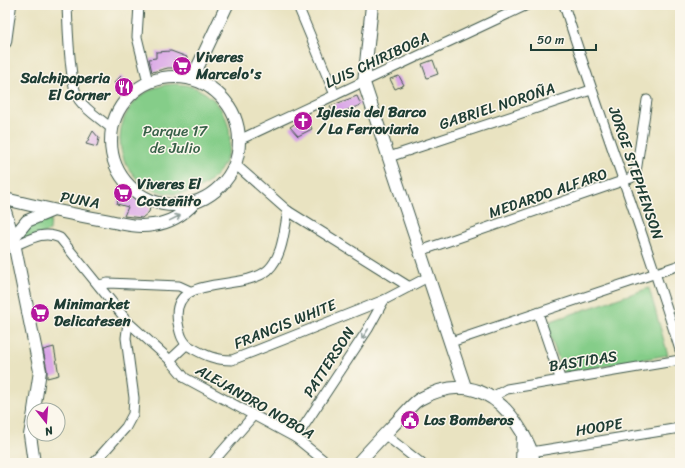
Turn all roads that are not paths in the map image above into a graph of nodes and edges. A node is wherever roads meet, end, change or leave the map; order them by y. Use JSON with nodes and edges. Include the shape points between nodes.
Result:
{"nodes":[{"id":1,"x":10,"y":5,"type":"edge"},
{"id":2,"x":67,"y":5,"type":"edge"},
{"id":3,"x":139,"y":5,"type":"edge"},
{"id":4,"x":227,"y":5,"type":"edge"},
{"id":5,"x":372,"y":5,"type":"edge"},
{"id":6,"x":527,"y":5,"type":"edge"},
{"id":7,"x":564,"y":5,"type":"edge"},
{"id":8,"x":298,"y":6,"type":"edge"},
{"id":9,"x":5,"y":42,"type":"edge"},
{"id":10,"x":192,"y":79,"type":"junction"},
{"id":11,"x":148,"y":82,"type":"junction"},
{"id":12,"x":364,"y":83,"type":"junction"},
{"id":13,"x":591,"y":90,"type":"junction"},
{"id":14,"x":335,"y":95,"type":"junction"},
{"id":15,"x":647,"y":100,"type":"dead end"},
{"id":16,"x":112,"y":129,"type":"junction"},
{"id":17,"x":239,"y":140,"type":"junction"},
{"id":18,"x":389,"y":157,"type":"junction"},
{"id":19,"x":236,"y":165,"type":"junction"},
{"id":20,"x":624,"y":182,"type":"junction"},
{"id":21,"x":5,"y":198,"type":"edge"},
{"id":22,"x":157,"y":202,"type":"junction"},
{"id":23,"x":195,"y":202,"type":"junction"},
{"id":24,"x":288,"y":210,"type":"junction"},
{"id":25,"x":5,"y":211,"type":"edge"},
{"id":26,"x":51,"y":211,"type":"junction"},
{"id":27,"x":150,"y":226,"type":"junction"},
{"id":28,"x":14,"y":242,"type":"junction"},
{"id":29,"x":420,"y":251,"type":"junction"},
{"id":30,"x":680,"y":265,"type":"edge"},
{"id":31,"x":656,"y":273,"type":"junction"},
{"id":32,"x":428,"y":277,"type":"junction"},
{"id":33,"x":99,"y":285,"type":"junction"},
{"id":34,"x":408,"y":286,"type":"junction"},
{"id":35,"x":190,"y":291,"type":"junction"},
{"id":36,"x":384,"y":300,"type":"junction"},
{"id":37,"x":538,"y":313,"type":"junction"},
{"id":38,"x":128,"y":322,"type":"junction"},
{"id":39,"x":678,"y":335,"type":"edge"},
{"id":40,"x":451,"y":342,"type":"junction"},
{"id":41,"x":186,"y":344,"type":"junction"},
{"id":42,"x":680,"y":350,"type":"edge"},
{"id":43,"x":170,"y":360,"type":"junction"},
{"id":44,"x":680,"y":360,"type":"edge"},
{"id":45,"x":560,"y":378,"type":"junction"},
{"id":46,"x":465,"y":387,"type":"junction"},
{"id":47,"x":492,"y":397,"type":"junction"},
{"id":48,"x":35,"y":402,"type":"edge"},
{"id":49,"x":253,"y":416,"type":"junction"},
{"id":50,"x":680,"y":428,"type":"edge"},
{"id":51,"x":384,"y":434,"type":"junction"},
{"id":52,"x":296,"y":438,"type":"junction"},
{"id":53,"x":31,"y":442,"type":"edge"},
{"id":54,"x":528,"y":458,"type":"edge"},
{"id":55,"x":34,"y":463,"type":"edge"},
{"id":56,"x":94,"y":463,"type":"edge"},
{"id":57,"x":212,"y":463,"type":"edge"},
{"id":58,"x":327,"y":463,"type":"edge"},
{"id":59,"x":358,"y":463,"type":"edge"},
{"id":60,"x":421,"y":463,"type":"edge"}],
"edges":[{"from":1,"to":9,"type":"street"},
{"from":2,"to":16,"type":"street","via":[[71,64],[77,95],[80,101]]},
{"from":3,"to":11,"type":"street","via":[[137,37]]},
{"from":4,"to":10,"type":"street"},
{"from":5,"to":12,"type":"street"},
{"from":6,"to":12,"type":"street","name":"LUIS CHIRIBOGA"},
{"from":7,"to":13,"type":"street","name":"JORGE STEPHENSON"},
{"from":8,"to":14,"type":"street"},
{"from":10,"to":11,"type":"street","via":[[175,77]]},
{"from":10,"to":17,"type":"street","via":[[216,92],[233,113]]},
{"from":11,"to":16,"type":"street","via":[[128,97],[118,112]]},
{"from":12,"to":14,"type":"street","name":"LUIS CHIRIBOGA"},
{"from":12,"to":18,"type":"street"},
{"from":13,"to":18,"type":"street","name":"GABRIEL NOROÑA"},
{"from":13,"to":20,"type":"street","name":"JORGE STEPHENSON"},
{"from":14,"to":17,"type":"street","name":"LUIS CHIRIBOGA"},
{"from":15,"to":20,"type":"street","name":"MEDARDO ALFARO","via":[[636,172],[632,178]]},
{"from":16,"to":22,"type":"street","via":[[111,149],[117,167],[128,184],[143,196]]},
{"from":17,"to":19,"type":"street"},
{"from":18,"to":29,"type":"street"},
{"from":19,"to":23,"type":"street","via":[[220,186]]},
{"from":19,"to":24,"type":"street"},
{"from":20,"to":29,"type":"street","name":"MEDARDO ALFARO"},
{"from":20,"to":31,"type":"street","name":"JORGE STEPHENSON"},
{"from":21,"to":26,"type":"street","name":"PUNA"},
{"from":22,"to":23,"type":"street"},
{"from":22,"to":27,"type":"street","via":[[160,213]]},
{"from":27,"to":23,"type":"street","name":"PUNA","one_way":true,"via":[[179,217]]},
{"from":24,"to":34,"type":"street"},
{"from":24,"to":35,"type":"street","via":[[278,254],[268,270],[253,278]]},
{"from":25,"to":28,"type":"street"},
{"from":26,"to":27,"type":"street","name":"PUNA","via":[[136,226]]},
{"from":26,"to":28,"type":"street","via":[[27,221]]},
{"from":28,"to":33,"type":"street","name":"ALEJANDRO NOBOA","via":[[40,235],[60,238]]},
{"from":28,"to":48,"type":"street","via":[[40,370]]},
{"from":29,"to":32,"type":"street"},
{"from":30,"to":31,"type":"street"},
{"from":31,"to":37,"type":"street"},
{"from":31,"to":39,"type":"street","name":"JORGE STEPHENSON"},
{"from":32,"to":34,"type":"street","name":"FRANCIS WHITE"},
{"from":32,"to":40,"type":"street"},
{"from":33,"to":35,"type":"street","via":[[108,283],[179,286]]},
{"from":33,"to":38,"type":"street","name":"ALEJANDRO NOBOA"},
{"from":34,"to":36,"type":"street","name":"FRANCIS WHITE"},
{"from":35,"to":41,"type":"street","via":[[181,298],[177,307],[178,325]]},
{"from":36,"to":41,"type":"street","name":"FRANCIS WHITE","via":[[232,360],[219,360],[207,356]]},
{"from":36,"to":52,"type":"street","name":"PATTERSON","one_way":true,"via":[[368,329]]},
{"from":37,"to":40,"type":"street"},
{"from":37,"to":45,"type":"street"},
{"from":38,"to":43,"type":"street","name":"ALEJANDRO NOBOA"},
{"from":38,"to":56,"type":"street","via":[[126,338],[134,398],[133,414],[126,427]]},
{"from":39,"to":42,"type":"street","name":"JORGE STEPHENSON"},
{"from":40,"to":46,"type":"street"},
{"from":41,"to":43,"type":"street"},
{"from":43,"to":49,"type":"street","name":"ALEJANDRO NOBOA","via":[[185,378]]},
{"from":44,"to":45,"type":"street","name":"BASTIDAS"},
{"from":45,"to":47,"type":"street","name":"BASTIDAS","via":[[507,388]]},
{"from":46,"to":47,"type":"street"},
{"from":46,"to":51,"type":"street","via":[[444,389],[419,399]]},
{"from":47,"to":54,"type":"street","via":[[510,413],[523,433]]},
{"from":49,"to":52,"type":"street","name":"ALEJANDRO NOBOA"},
{"from":49,"to":57,"type":"street"},
{"from":50,"to":54,"type":"street","name":"HOOPE"},
{"from":51,"to":59,"type":"street"},
{"from":51,"to":60,"type":"street"},
{"from":52,"to":58,"type":"street","name":"ALEJANDRO NOBOA"},
{"from":53,"to":55,"type":"street"}]}
